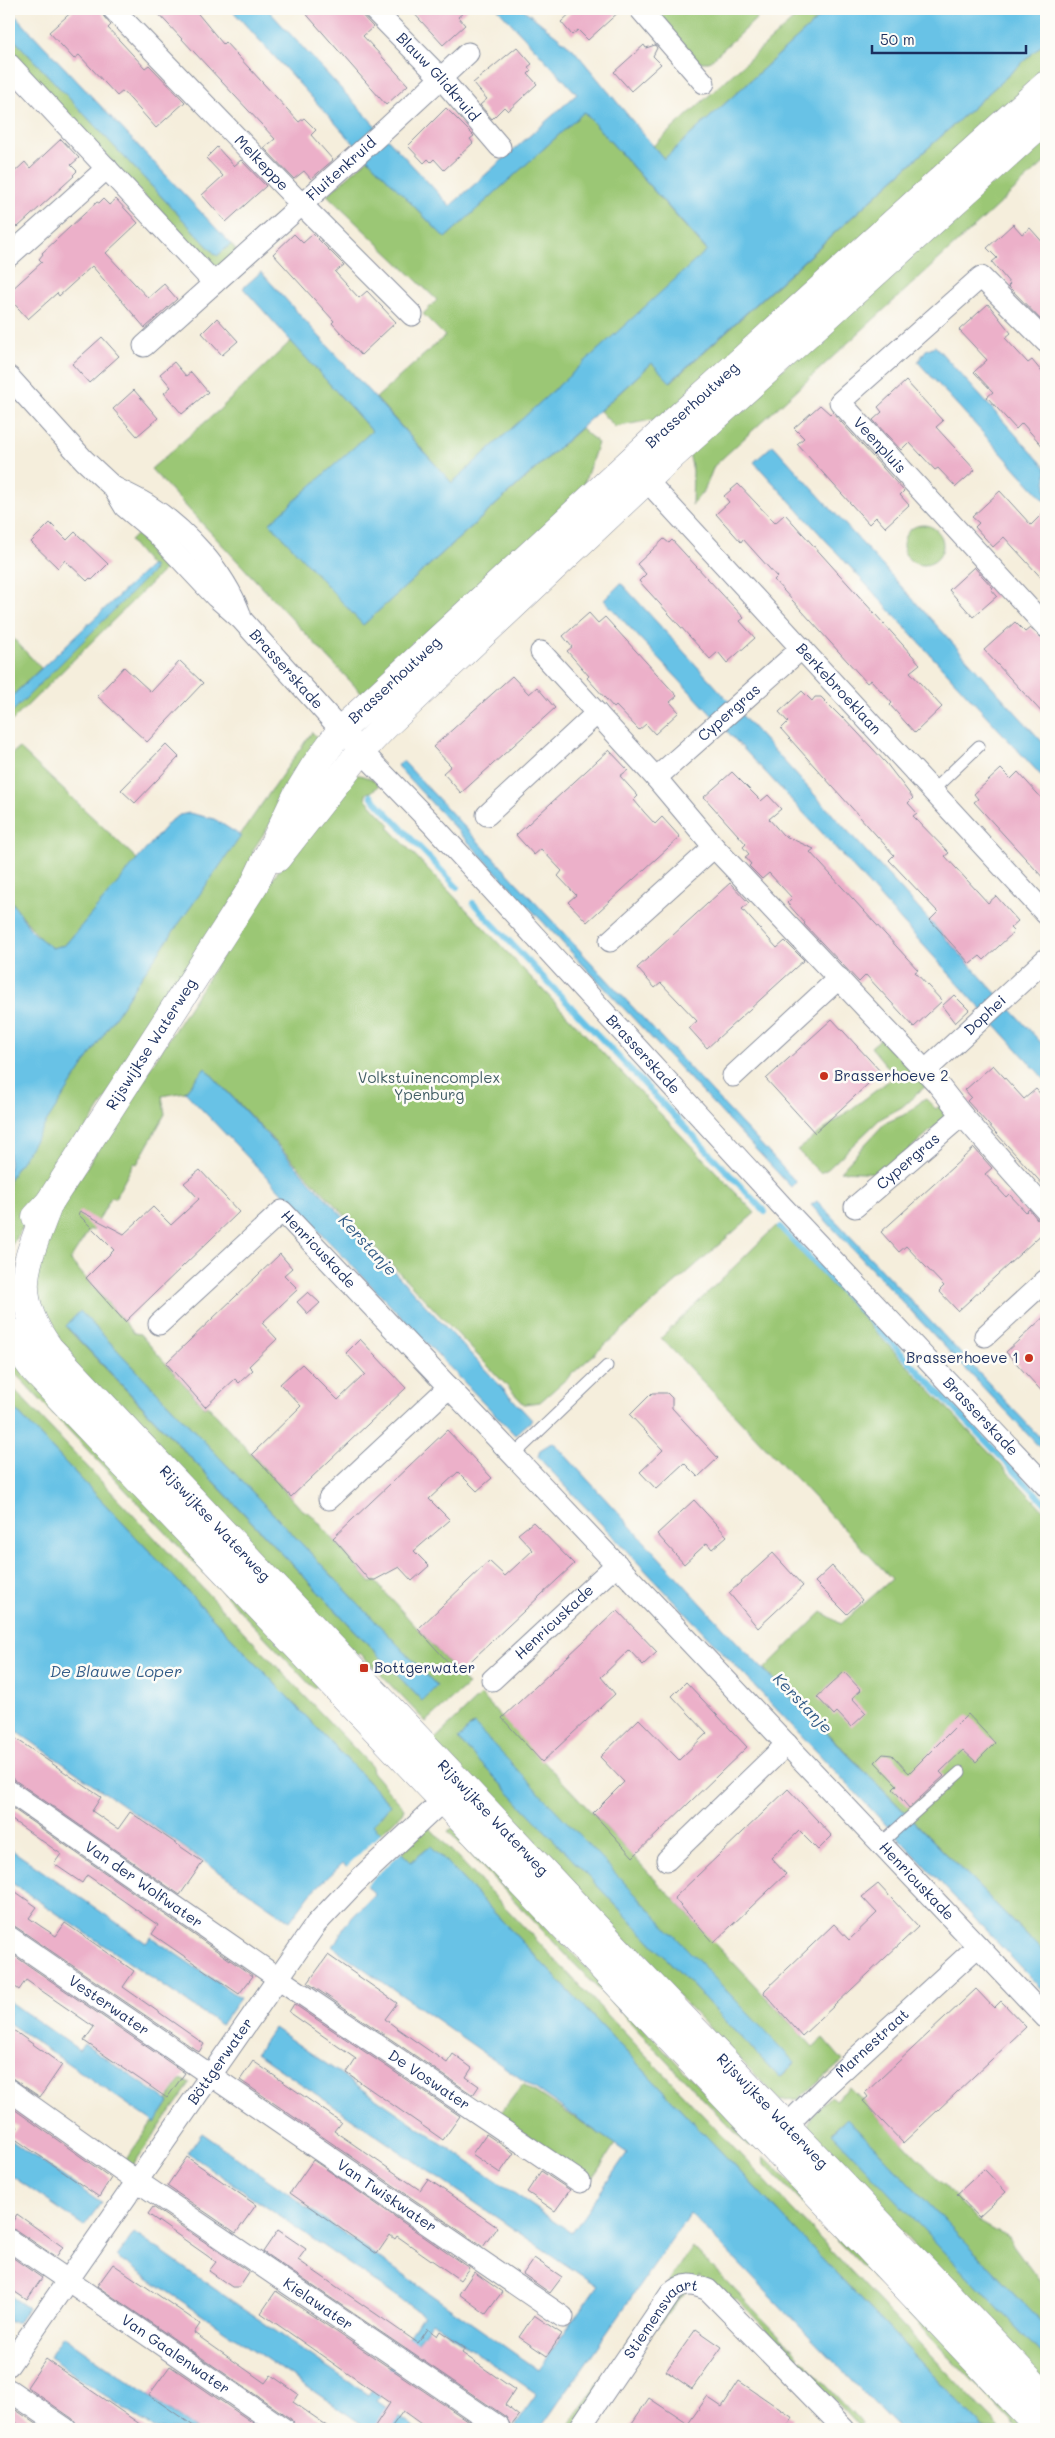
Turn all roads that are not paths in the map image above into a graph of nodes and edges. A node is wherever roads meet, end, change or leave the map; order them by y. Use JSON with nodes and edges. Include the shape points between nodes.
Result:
{"nodes":[{"id":1,"x":113,"y":9,"type":"edge"},
{"id":2,"x":373,"y":9,"type":"edge"},
{"id":3,"x":640,"y":9,"type":"edge"},
{"id":4,"x":468,"y":53,"type":"dead end"},
{"id":5,"x":9,"y":64,"type":"edge"},
{"id":6,"x":440,"y":77,"type":"junction"},
{"id":7,"x":704,"y":82,"type":"dead end"},
{"id":8,"x":1046,"y":85,"type":"edge"},
{"id":9,"x":1046,"y":119,"type":"edge"},
{"id":10,"x":500,"y":147,"type":"dead end"},
{"id":11,"x":107,"y":168,"type":"junction"},
{"id":12,"x":302,"y":205,"type":"junction"},
{"id":13,"x":9,"y":256,"type":"edge"},
{"id":14,"x":214,"y":282,"type":"junction"},
{"id":15,"x":412,"y":315,"type":"dead end"},
{"id":16,"x":1046,"y":342,"type":"edge"},
{"id":17,"x":144,"y":346,"type":"dead end"},
{"id":18,"x":9,"y":377,"type":"edge"},
{"id":19,"x":638,"y":472,"type":"junction"},
{"id":20,"x":1046,"y":627,"type":"edge"},
{"id":21,"x":802,"y":648,"type":"junction"},
{"id":22,"x":541,"y":652,"type":"dead end"},
{"id":23,"x":598,"y":713,"type":"junction"},
{"id":24,"x":341,"y":730,"type":"junction"},
{"id":25,"x":979,"y":746,"type":"dead end"},
{"id":26,"x":361,"y":751,"type":"junction"},
{"id":27,"x":656,"y":778,"type":"junction"},
{"id":28,"x":933,"y":790,"type":"junction"},
{"id":29,"x":487,"y":815,"type":"dead end"},
{"id":30,"x":714,"y":847,"type":"junction"},
{"id":31,"x":254,"y":885,"type":"junction"},
{"id":32,"x":1046,"y":914,"type":"edge"},
{"id":33,"x":610,"y":941,"type":"dead end"},
{"id":34,"x":1046,"y":959,"type":"edge"},
{"id":35,"x":839,"y":978,"type":"junction"},
{"id":36,"x":925,"y":1071,"type":"junction"},
{"id":37,"x":733,"y":1076,"type":"dead end"},
{"id":38,"x":962,"y":1115,"type":"junction"},
{"id":39,"x":49,"y":1203,"type":"junction"},
{"id":40,"x":855,"y":1207,"type":"dead end"},
{"id":41,"x":1046,"y":1210,"type":"edge"},
{"id":42,"x":9,"y":1266,"type":"edge"},
{"id":43,"x":1046,"y":1280,"type":"edge"},
{"id":44,"x":159,"y":1324,"type":"dead end"},
{"id":45,"x":9,"y":1331,"type":"edge"},
{"id":46,"x":985,"y":1336,"type":"dead end"},
{"id":47,"x":606,"y":1366,"type":"dead end"},
{"id":48,"x":449,"y":1387,"type":"junction"},
{"id":49,"x":514,"y":1456,"type":"junction"},
{"id":50,"x":1046,"y":1486,"type":"edge"},
{"id":51,"x":329,"y":1499,"type":"dead end"},
{"id":52,"x":617,"y":1564,"type":"junction"},
{"id":53,"x":492,"y":1680,"type":"dead end"},
{"id":54,"x":787,"y":1744,"type":"junction"},
{"id":55,"x":960,"y":1772,"type":"dead end"},
{"id":56,"x":9,"y":1791,"type":"edge"},
{"id":57,"x":452,"y":1792,"type":"junction"},
{"id":58,"x":887,"y":1838,"type":"junction"},
{"id":59,"x":667,"y":1860,"type":"dead end"},
{"id":60,"x":9,"y":1937,"type":"edge"},
{"id":61,"x":978,"y":1946,"type":"junction"},
{"id":62,"x":278,"y":1978,"type":"junction"},
{"id":63,"x":1046,"y":2018,"type":"edge"},
{"id":64,"x":210,"y":2075,"type":"junction"},
{"id":65,"x":9,"y":2090,"type":"edge"},
{"id":66,"x":788,"y":2126,"type":"junction"},
{"id":67,"x":768,"y":2144,"type":"junction"},
{"id":68,"x":136,"y":2181,"type":"junction"},
{"id":69,"x":580,"y":2182,"type":"dead end"},
{"id":70,"x":9,"y":2240,"type":"edge"},
{"id":71,"x":67,"y":2280,"type":"junction"},
{"id":72,"x":563,"y":2317,"type":"dead end"},
{"id":73,"x":9,"y":2365,"type":"edge"},
{"id":74,"x":9,"y":2390,"type":"edge"},
{"id":75,"x":1046,"y":2397,"type":"edge"},
{"id":76,"x":499,"y":2428,"type":"dead end"},
{"id":77,"x":66,"y":2429,"type":"edge"},
{"id":78,"x":284,"y":2429,"type":"edge"},
{"id":79,"x":579,"y":2429,"type":"edge"},
{"id":80,"x":844,"y":2429,"type":"edge"},
{"id":81,"x":1041,"y":2429,"type":"edge"}],
"edges":[{"from":1,"to":12,"type":"street","name":"Melkeppe"},
{"from":2,"to":6,"type":"street","name":"Blauw Glidkruid"},
{"from":3,"to":7,"type":"street"},
{"from":4,"to":6,"type":"street","name":"Fluitenkruid"},
{"from":5,"to":11,"type":"street"},
{"from":6,"to":10,"type":"street","name":"Blauw Glidkruid"},
{"from":6,"to":12,"type":"street","name":"Fluitenkruid"},
{"from":8,"to":19,"type":"main road","name":"Brasserhoutweg","via":[[664,430]]},
{"from":9,"to":19,"type":"main road","name":"Brasserhoutweg"},
{"from":11,"to":13,"type":"street"},
{"from":11,"to":14,"type":"street"},
{"from":12,"to":14,"type":"street","name":"Fluitenkruid"},
{"from":12,"to":15,"type":"street","name":"Melkeppe"},
{"from":14,"to":17,"type":"street","name":"Fluitenkruid"},
{"from":16,"to":20,"type":"street","name":"Veenpluis","via":[[981,277],[840,402]]},
{"from":18,"to":24,"type":"street","name":"Brasserskade","via":[[112,487],[125,508],[156,533],[242,620]]},
{"from":19,"to":21,"type":"street","name":"Berkebroeklaan"},
{"from":19,"to":24,"type":"main road","name":"Brasserhoutweg"},
{"from":19,"to":26,"type":"main road","name":"Brasserhoutweg"},
{"from":21,"to":27,"type":"street","name":"Cypergras"},
{"from":21,"to":28,"type":"street","name":"Berkebroeklaan"},
{"from":22,"to":23,"type":"street"},
{"from":23,"to":27,"type":"street"},
{"from":23,"to":29,"type":"street"},
{"from":24,"to":26,"type":"street","name":"Brasserskade"},
{"from":24,"to":31,"type":"main road","name":"Rijswijkse Waterweg","via":[[297,795]]},
{"from":25,"to":28,"type":"lane"},
{"from":26,"to":31,"type":"main road","name":"Rijswijkse Waterweg"},
{"from":26,"to":50,"type":"street","name":"Brasserskade"},
{"from":27,"to":30,"type":"street"},
{"from":28,"to":32,"type":"street","name":"Berkebroeklaan"},
{"from":30,"to":33,"type":"street"},
{"from":30,"to":35,"type":"street"},
{"from":31,"to":39,"type":"main road","name":"Rijswijkse Waterweg"},
{"from":34,"to":36,"type":"street","name":"Dophei"},
{"from":35,"to":36,"type":"street"},
{"from":35,"to":37,"type":"street"},
{"from":36,"to":38,"type":"street"},
{"from":38,"to":40,"type":"street","name":"Cypergras"},
{"from":38,"to":41,"type":"street"},
{"from":39,"to":42,"type":"main road","name":"Rijswijkse Waterweg","via":[[28,1225]]},
{"from":39,"to":57,"type":"main road","name":"Rijswijkse Waterweg","via":[[28,1262],[24,1291],[30,1319],[48,1348]]},
{"from":43,"to":46,"type":"street"},
{"from":44,"to":48,"type":"street","name":"Henricuskade","via":[[282,1211]]},
{"from":45,"to":57,"type":"main road","name":"Rijswijkse Waterweg","via":[[34,1370]]},
{"from":47,"to":49,"type":"lane"},
{"from":48,"to":49,"type":"street","name":"Henricuskade"},
{"from":48,"to":51,"type":"street"},
{"from":49,"to":52,"type":"street","name":"Henricuskade"},
{"from":52,"to":53,"type":"street","name":"Henricuskade"},
{"from":52,"to":54,"type":"street","name":"Henricuskade"},
{"from":54,"to":58,"type":"street","name":"Henricuskade"},
{"from":54,"to":59,"type":"street"},
{"from":55,"to":58,"type":"lane"},
{"from":56,"to":62,"type":"street","name":"Van der Wolfwater"},
{"from":57,"to":62,"type":"street","name":"Böttgerwater","via":[[316,1924]]},
{"from":57,"to":66,"type":"main road","name":"Rijswijkse Waterweg","via":[[594,1925]]},
{"from":57,"to":67,"type":"main road","name":"Rijswijkse Waterweg"},
{"from":58,"to":61,"type":"street","name":"Henricuskade"},
{"from":60,"to":64,"type":"street","name":"Vesterwater"},
{"from":61,"to":63,"type":"street","name":"Henricuskade"},
{"from":61,"to":66,"type":"street","name":"Marnestraat","via":[[828,2084]]},
{"from":62,"to":64,"type":"street","name":"Böttgerwater"},
{"from":62,"to":69,"type":"street","name":"De Voswater"},
{"from":64,"to":68,"type":"street","name":"Böttgerwater"},
{"from":64,"to":72,"type":"street","name":"Van Twiskwater"},
{"from":65,"to":68,"type":"street","name":"Kielawater"},
{"from":66,"to":67,"type":"street","name":"Marnestraat"},
{"from":66,"to":75,"type":"main road","name":"Rijswijkse Waterweg"},
{"from":67,"to":81,"type":"main road","name":"Rijswijkse Waterweg"},
{"from":68,"to":71,"type":"street","name":"Böttgerwater"},
{"from":68,"to":76,"type":"street","name":"Kielawater"},
{"from":70,"to":71,"type":"street","name":"Van Gaalenwater"},
{"from":71,"to":73,"type":"street","name":"Böttgerwater"},
{"from":71,"to":78,"type":"street","name":"Van Gaalenwater"},
{"from":74,"to":77,"type":"street"},
{"from":79,"to":80,"type":"street","name":"Stiemensvaart","via":[[672,2293],[684,2284],[708,2290]]}]}
